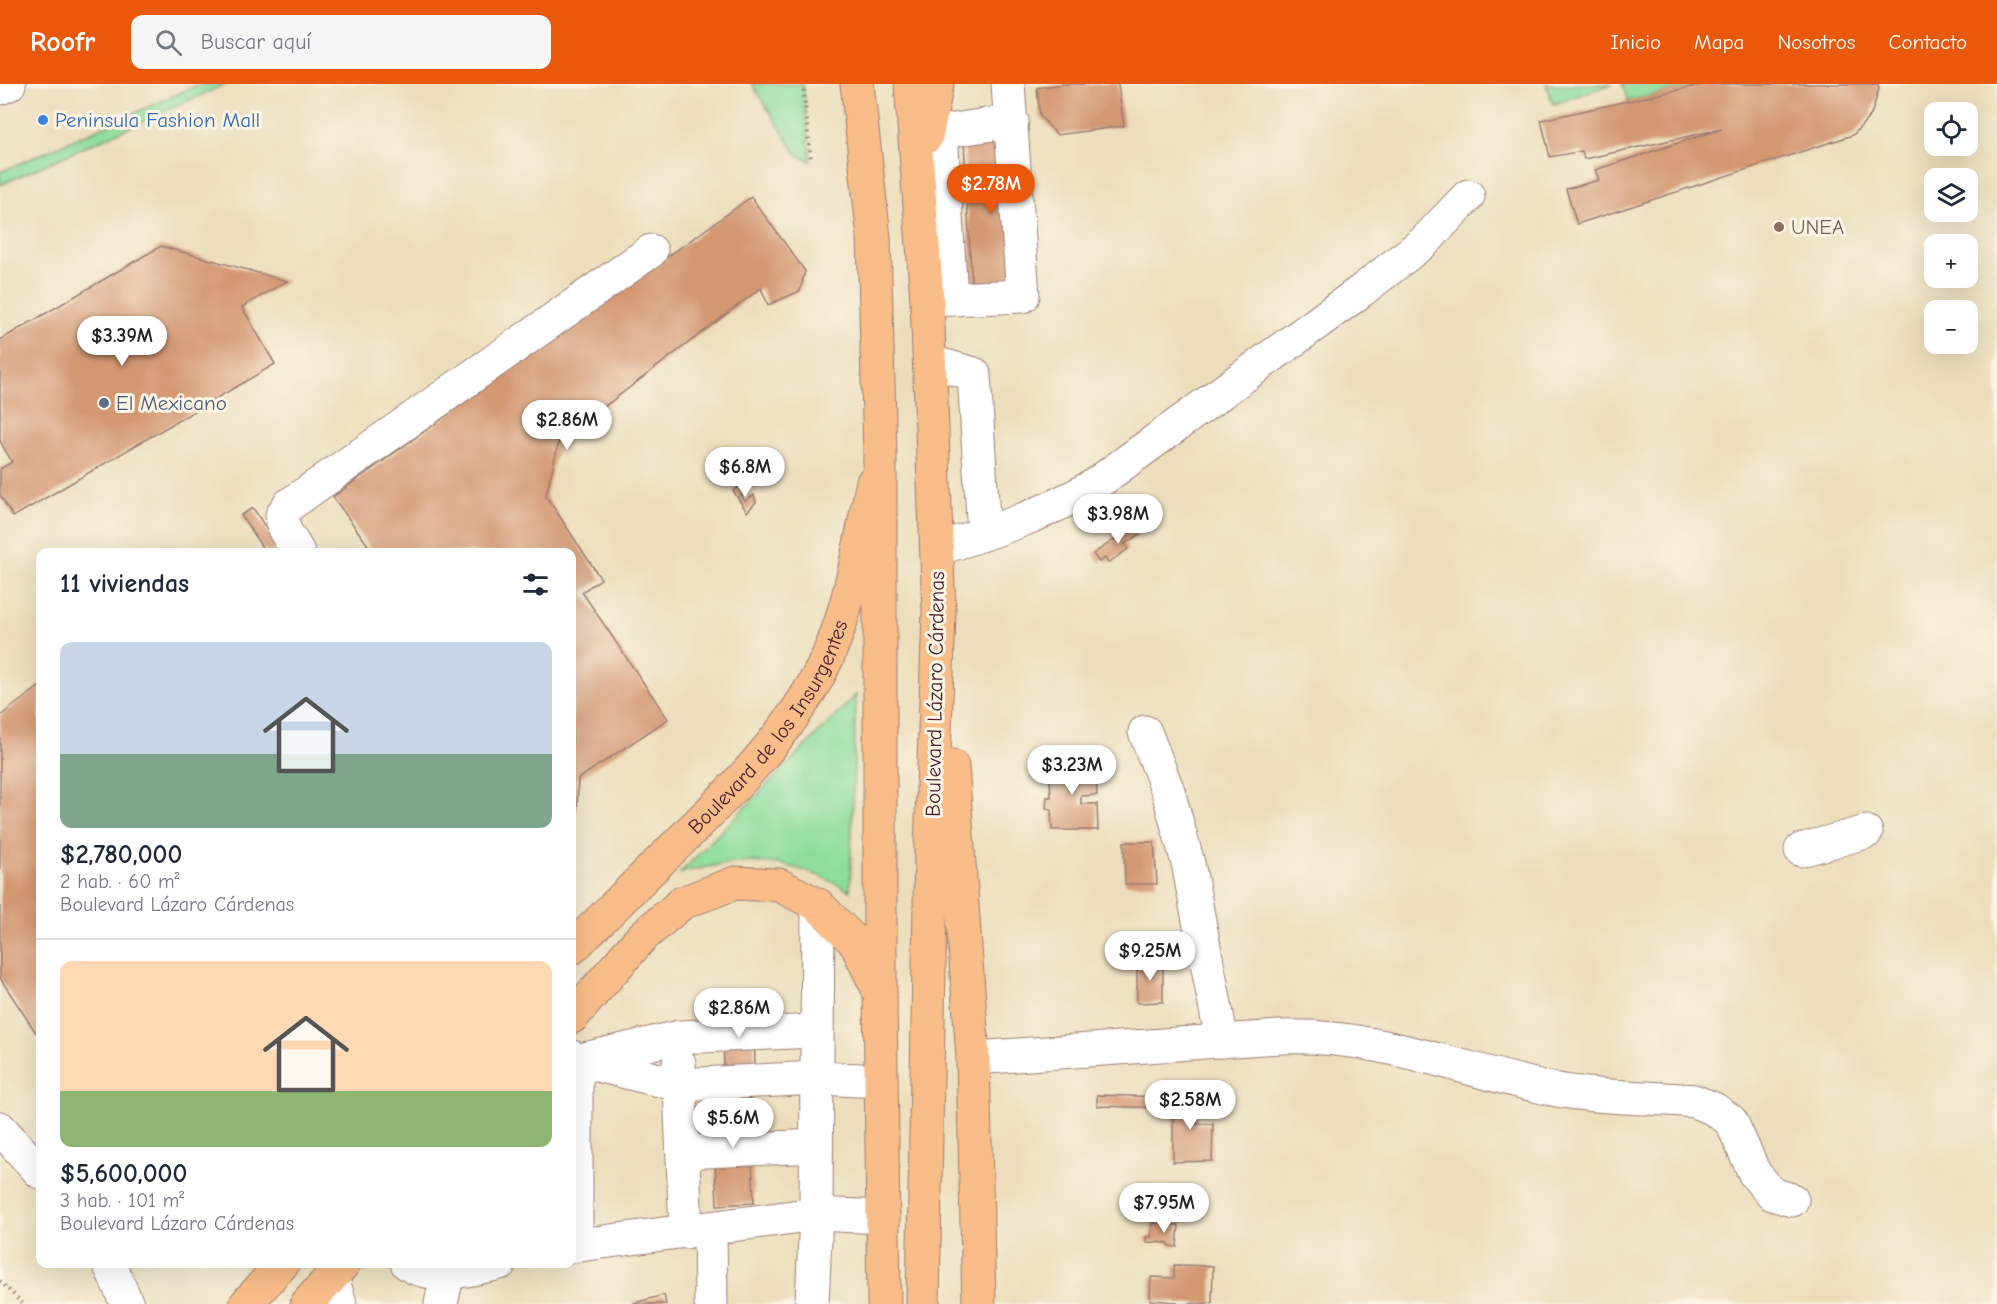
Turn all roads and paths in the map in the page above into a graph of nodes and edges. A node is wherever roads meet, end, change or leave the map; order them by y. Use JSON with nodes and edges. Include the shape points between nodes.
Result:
{"nodes":[{"id":1,"x":9,"y":84,"type":"edge"},
{"id":2,"x":803,"y":84,"type":"edge"},
{"id":3,"x":848,"y":84,"type":"edge"},
{"id":4,"x":857,"y":84,"type":"edge"},
{"id":5,"x":910,"y":84,"type":"edge"},
{"id":6,"x":937,"y":84,"type":"edge"},
{"id":7,"x":1008,"y":84,"type":"edge"},
{"id":8,"x":0,"y":88,"type":"edge"},
{"id":9,"x":1011,"y":122,"type":"junction"},
{"id":10,"x":811,"y":161,"type":"dead end"},
{"id":11,"x":1468,"y":196,"type":"dead end"},
{"id":12,"x":874,"y":238,"type":"junction"},
{"id":13,"x":651,"y":251,"type":"dead end"},
{"id":14,"x":935,"y":290,"type":"junction"},
{"id":15,"x":930,"y":362,"type":"junction"},
{"id":16,"x":880,"y":454,"type":"junction"},
{"id":17,"x":984,"y":534,"type":"junction"},
{"id":18,"x":296,"y":548,"type":"edge"},
{"id":19,"x":937,"y":549,"type":"junction"},
{"id":20,"x":939,"y":612,"type":"junction"},
{"id":21,"x":1145,"y":732,"type":"dead end"},
{"id":22,"x":1866,"y":832,"type":"dead end"},
{"id":23,"x":1801,"y":850,"type":"dead end"},
{"id":24,"x":818,"y":905,"type":"junction"},
{"id":25,"x":576,"y":944,"type":"edge"},
{"id":26,"x":880,"y":993,"type":"junction"},
{"id":27,"x":576,"y":1012,"type":"edge"},
{"id":28,"x":815,"y":1031,"type":"junction"},
{"id":29,"x":679,"y":1037,"type":"junction"},
{"id":30,"x":1222,"y":1041,"type":"junction"},
{"id":31,"x":973,"y":1058,"type":"junction"},
{"id":32,"x":576,"y":1059,"type":"edge"},
{"id":33,"x":576,"y":1059,"type":"edge"},
{"id":34,"x":816,"y":1078,"type":"junction"},
{"id":35,"x":881,"y":1081,"type":"junction"},
{"id":36,"x":680,"y":1085,"type":"junction"},
{"id":37,"x":0,"y":1128,"type":"edge"},
{"id":38,"x":816,"y":1146,"type":"junction"},
{"id":39,"x":683,"y":1152,"type":"junction"},
{"id":40,"x":36,"y":1168,"type":"edge"},
{"id":41,"x":1792,"y":1200,"type":"dead end"},
{"id":42,"x":816,"y":1214,"type":"junction"},
{"id":43,"x":883,"y":1217,"type":"junction"},
{"id":44,"x":698,"y":1230,"type":"junction"},
{"id":45,"x":576,"y":1246,"type":"edge"},
{"id":46,"x":111,"y":1268,"type":"edge"},
{"id":47,"x":278,"y":1268,"type":"edge"},
{"id":48,"x":414,"y":1268,"type":"edge"},
{"id":49,"x":471,"y":1268,"type":"edge"},
{"id":50,"x":448,"y":1272,"type":"junction"},
{"id":51,"x":0,"y":1281,"type":"edge"},
{"id":52,"x":338,"y":1281,"type":"edge"},
{"id":53,"x":23,"y":1304,"type":"edge"},
{"id":54,"x":128,"y":1304,"type":"edge"},
{"id":55,"x":246,"y":1304,"type":"edge"},
{"id":56,"x":307,"y":1304,"type":"edge"},
{"id":57,"x":441,"y":1304,"type":"edge"},
{"id":58,"x":711,"y":1304,"type":"edge"},
{"id":59,"x":812,"y":1304,"type":"edge"},
{"id":60,"x":884,"y":1304,"type":"edge"},
{"id":61,"x":923,"y":1304,"type":"edge"},
{"id":62,"x":979,"y":1304,"type":"edge"}],
"edges":[{"from":1,"to":8,"type":"lane"},
{"from":2,"to":10,"type":"path"},
{"from":3,"to":12,"type":"main road"},
{"from":4,"to":12,"type":"main road"},
{"from":5,"to":14,"type":"main road","name":"Boulevard Lázaro Cárdenas"},
{"from":6,"to":14,"type":"main road","via":[[925,142]]},
{"from":7,"to":9,"type":"lane"},
{"from":9,"to":14,"type":"lane","via":[[941,132]]},
{"from":9,"to":14,"type":"lane","via":[[1023,296]]},
{"from":11,"to":17,"type":"lane","via":[[1424,242],[1369,285],[1093,486],[1057,507]]},
{"from":12,"to":16,"type":"main road"},
{"from":13,"to":18,"type":"lane","via":[[289,505],[282,515],[284,529]]},
{"from":14,"to":15,"type":"main road","name":"Boulevard Lázaro Cárdenas"},
{"from":15,"to":17,"type":"lane","via":[[974,374]]},
{"from":15,"to":19,"type":"main road","name":"Boulevard Lázaro Cárdenas"},
{"from":16,"to":25,"type":"main road","name":"Boulevard de los Insurgentes","via":[[847,596],[821,670],[804,699],[772,744],[698,825]]},
{"from":16,"to":26,"type":"main road"},
{"from":17,"to":19,"type":"lane"},
{"from":19,"to":20,"type":"main road","name":"Boulevard Lázaro Cárdenas"},
{"from":20,"to":31,"type":"main road"},
{"from":20,"to":61,"type":"main road","name":"Boulevard Lázaro Cárdenas","via":[[930,860]]},
{"from":21,"to":30,"type":"lane","via":[[1168,791],[1188,863]]},
{"from":22,"to":23,"type":"lane"},
{"from":24,"to":26,"type":"main road","via":[[855,942]]},
{"from":24,"to":27,"type":"main road","via":[[779,885],[735,883],[682,903],[642,938]]},
{"from":24,"to":28,"type":"lane"},
{"from":26,"to":35,"type":"main road"},
{"from":28,"to":29,"type":"lane"},
{"from":28,"to":34,"type":"lane"},
{"from":29,"to":32,"type":"lane"},
{"from":29,"to":36,"type":"lane"},
{"from":30,"to":31,"type":"lane"},
{"from":30,"to":41,"type":"lane","via":[[1314,1035],[1409,1051],[1555,1089],[1694,1101],[1731,1121],[1755,1174],[1772,1194]]},
{"from":31,"to":62,"type":"main road"},
{"from":33,"to":36,"type":"lane"},
{"from":34,"to":35,"type":"lane"},
{"from":34,"to":36,"type":"lane"},
{"from":34,"to":38,"type":"lane"},
{"from":35,"to":43,"type":"main road"},
{"from":36,"to":39,"type":"lane"},
{"from":37,"to":40,"type":"lane"},
{"from":38,"to":39,"type":"lane"},
{"from":38,"to":42,"type":"lane"},
{"from":39,"to":44,"type":"lane"},
{"from":42,"to":43,"type":"lane"},
{"from":42,"to":44,"type":"lane"},
{"from":42,"to":59,"type":"lane"},
{"from":43,"to":60,"type":"main road"},
{"from":44,"to":45,"type":"lane"},
{"from":44,"to":58,"type":"lane"},
{"from":46,"to":54,"type":"lane"},
{"from":47,"to":55,"type":"main road"},
{"from":48,"to":50,"type":"lane"},
{"from":49,"to":50,"type":"lane"},
{"from":50,"to":57,"type":"lane"},
{"from":51,"to":53,"type":"path"},
{"from":52,"to":56,"type":"main road"}]}
